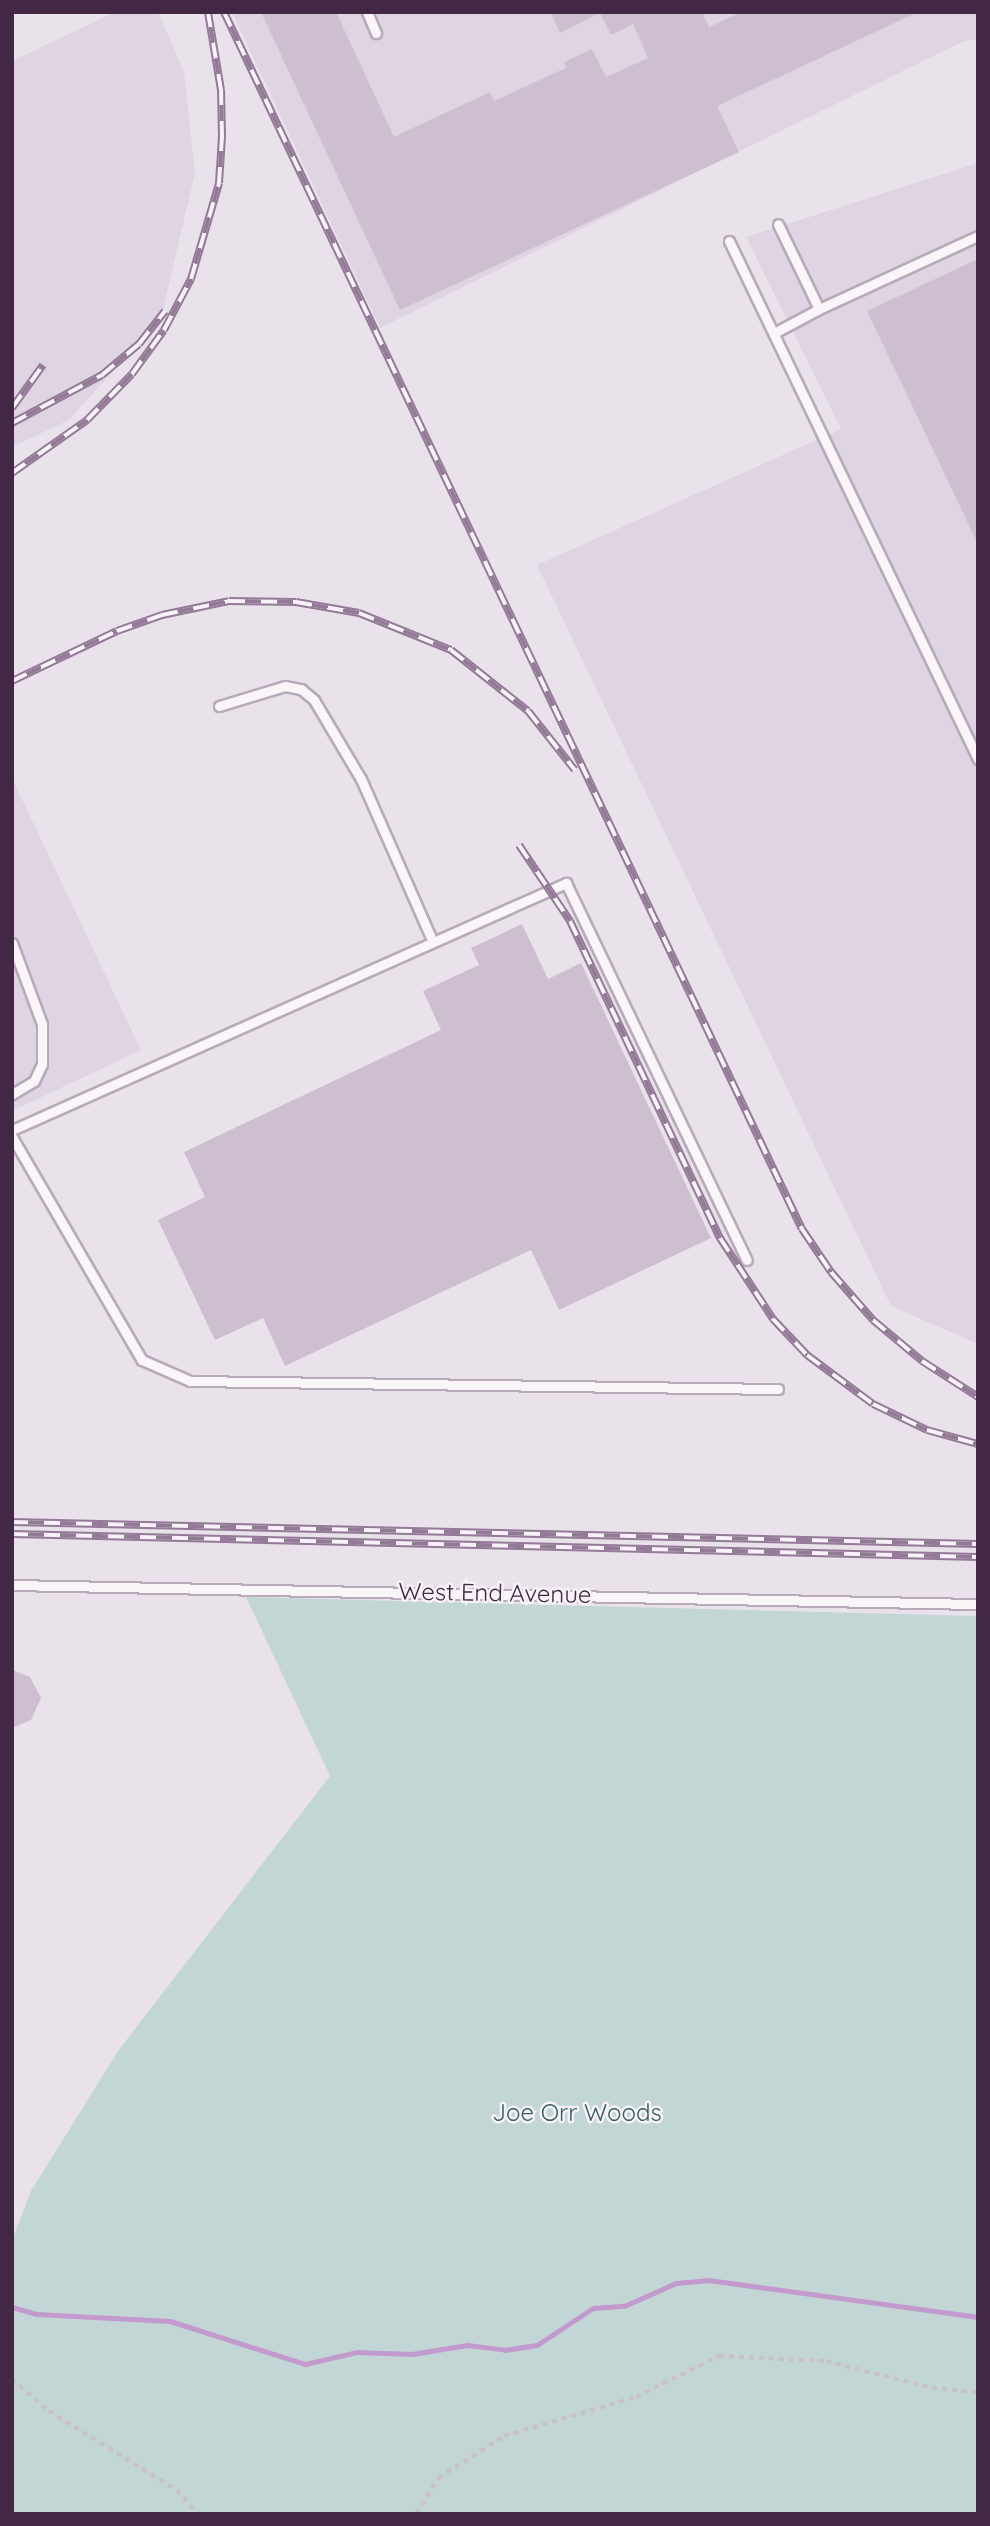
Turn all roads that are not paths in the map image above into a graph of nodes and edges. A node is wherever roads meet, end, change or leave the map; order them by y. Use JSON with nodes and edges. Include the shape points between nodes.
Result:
{"nodes":[{"id":1,"x":367,"y":12,"type":"edge"},
{"id":2,"x":376,"y":33,"type":"dead end"},
{"id":3,"x":778,"y":224,"type":"dead end"},
{"id":4,"x":978,"y":236,"type":"edge"},
{"id":5,"x":729,"y":241,"type":"dead end"},
{"id":6,"x":819,"y":309,"type":"junction"},
{"id":7,"x":774,"y":333,"type":"junction"},
{"id":8,"x":219,"y":706,"type":"dead end"},
{"id":9,"x":974,"y":737,"type":"edge"},
{"id":10,"x":978,"y":759,"type":"edge"},
{"id":11,"x":12,"y":943,"type":"edge"},
{"id":12,"x":433,"y":943,"type":"junction"},
{"id":13,"x":12,"y":1094,"type":"edge"},
{"id":14,"x":12,"y":1130,"type":"edge"},
{"id":15,"x":12,"y":1138,"type":"edge"},
{"id":16,"x":747,"y":1260,"type":"dead end"},
{"id":17,"x":778,"y":1389,"type":"dead end"},
{"id":18,"x":12,"y":1585,"type":"edge"},
{"id":19,"x":978,"y":1604,"type":"edge"}],
"edges":[{"from":1,"to":2,"type":"lane"},
{"from":3,"to":6,"type":"lane"},
{"from":4,"to":6,"type":"lane"},
{"from":5,"to":7,"type":"lane"},
{"from":6,"to":7,"type":"lane"},
{"from":7,"to":9,"type":"lane"},
{"from":8,"to":12,"type":"lane","via":[[285,686],[301,689],[314,700],[360,779]]},
{"from":9,"to":10,"type":"lane"},
{"from":11,"to":13,"type":"lane","via":[[42,1024],[42,1064],[34,1081]]},
{"from":12,"to":14,"type":"lane"},
{"from":12,"to":16,"type":"lane","via":[[566,883]]},
{"from":15,"to":17,"type":"lane","via":[[142,1360],[190,1381]]},
{"from":18,"to":19,"type":"lane","name":"West End Avenue"}]}
